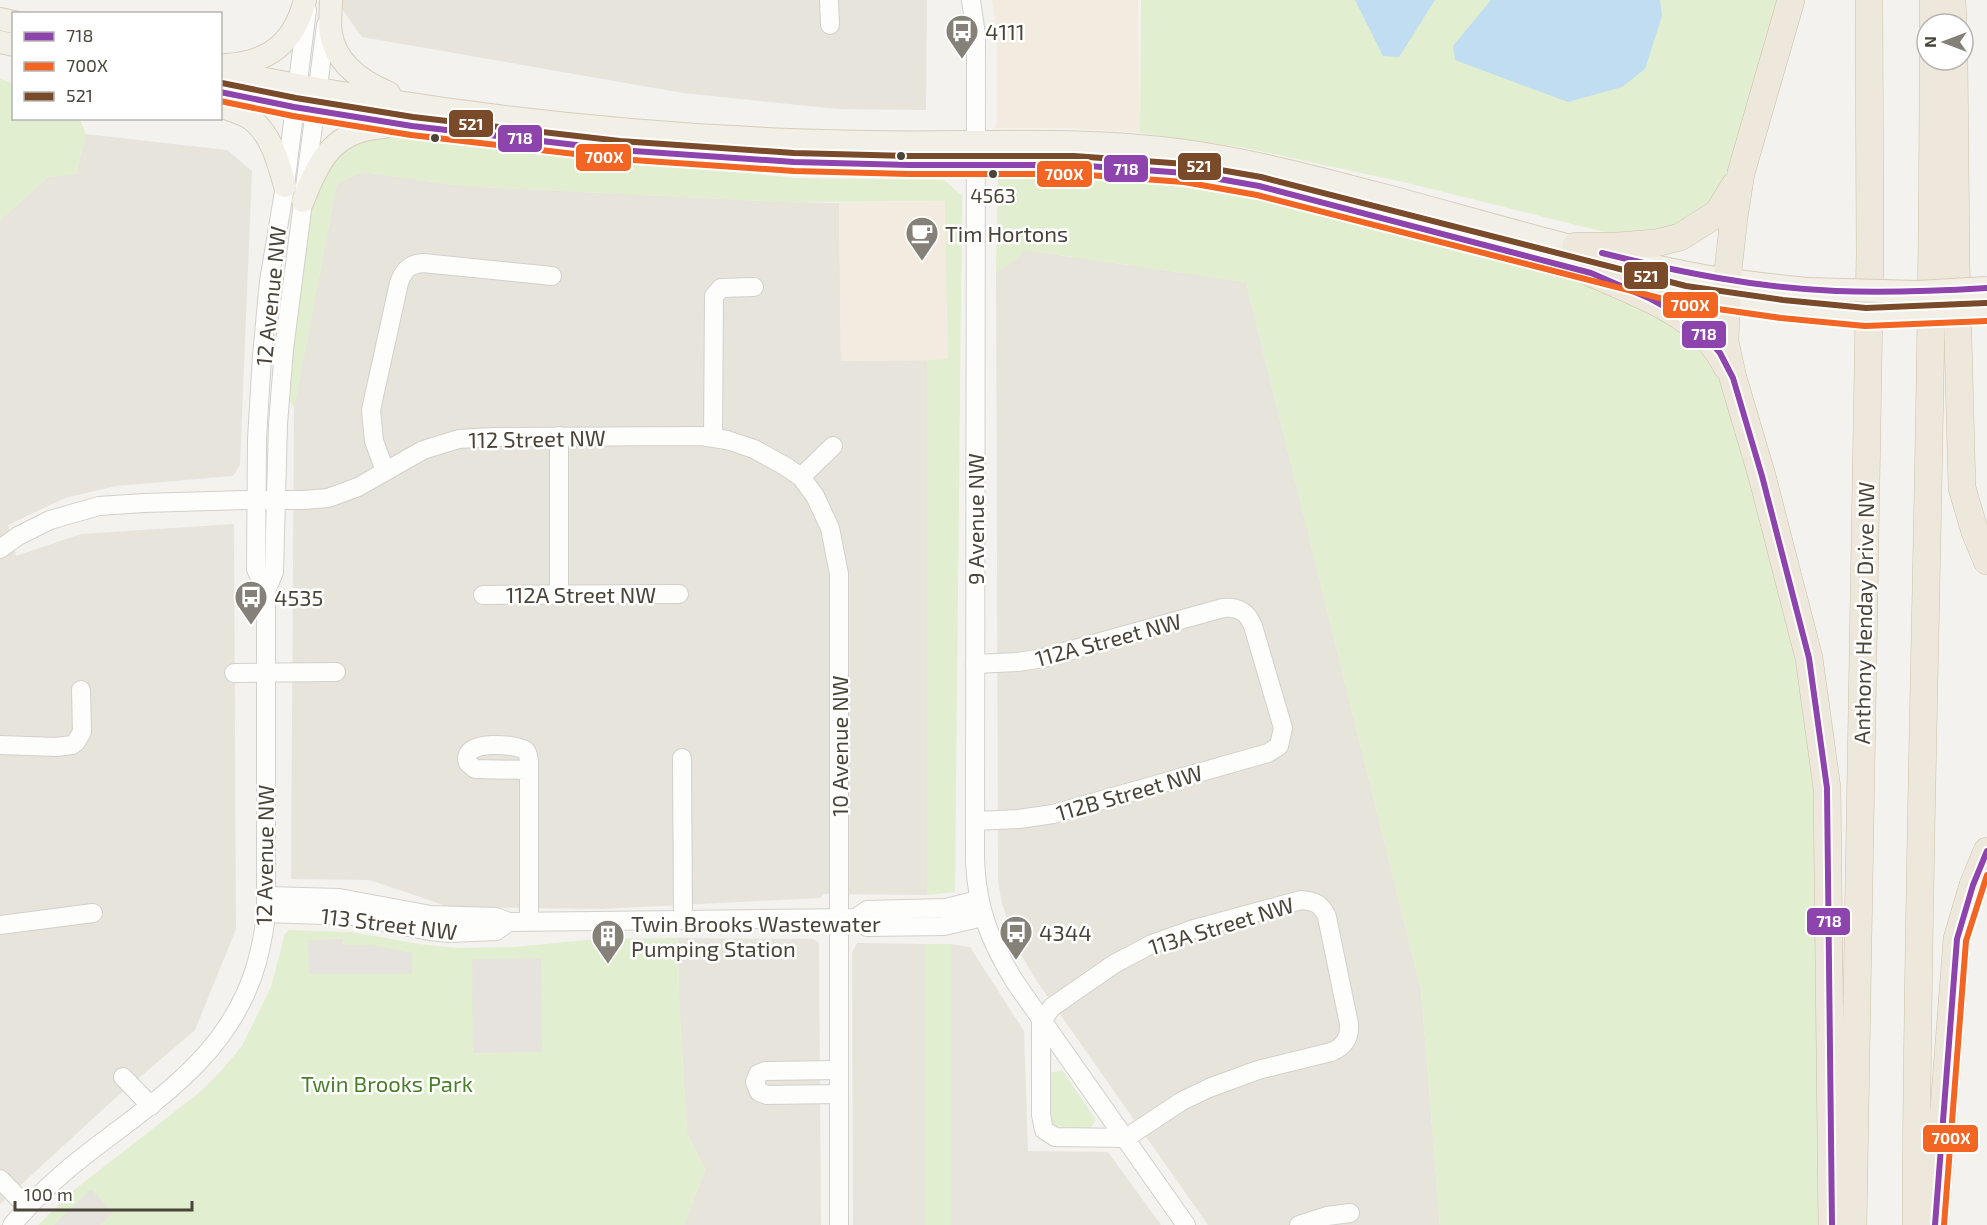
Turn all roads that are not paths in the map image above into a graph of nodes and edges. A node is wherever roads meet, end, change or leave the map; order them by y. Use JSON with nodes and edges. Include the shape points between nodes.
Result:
{"nodes":[{"id":1,"x":306,"y":0,"type":"edge"},
{"id":2,"x":330,"y":0,"type":"edge"},
{"id":3,"x":829,"y":0,"type":"edge"},
{"id":4,"x":971,"y":0,"type":"edge"},
{"id":5,"x":1791,"y":0,"type":"edge"},
{"id":6,"x":1854,"y":0,"type":"edge"},
{"id":7,"x":1869,"y":0,"type":"edge"},
{"id":8,"x":830,"y":25,"type":"dead end"},
{"id":9,"x":222,"y":65,"type":"edge"},
{"id":10,"x":222,"y":71,"type":"edge"},
{"id":11,"x":1933,"y":72,"type":"edge"},
{"id":12,"x":1954,"y":72,"type":"edge"},
{"id":13,"x":222,"y":92,"type":"edge"},
{"id":14,"x":306,"y":98,"type":"junction"},
{"id":15,"x":222,"y":106,"type":"edge"},
{"id":16,"x":412,"y":115,"type":"junction"},
{"id":17,"x":976,"y":153,"type":"junction"},
{"id":18,"x":1742,"y":173,"type":"junction"},
{"id":19,"x":285,"y":186,"type":"junction"},
{"id":20,"x":303,"y":201,"type":"junction"},
{"id":21,"x":1576,"y":246,"type":"junction"},
{"id":22,"x":1591,"y":273,"type":"junction"},
{"id":23,"x":552,"y":276,"type":"dead end"},
{"id":24,"x":754,"y":287,"type":"dead end"},
{"id":25,"x":1987,"y":288,"type":"edge"},
{"id":26,"x":1726,"y":291,"type":"junction"},
{"id":27,"x":1807,"y":301,"type":"junction"},
{"id":28,"x":1987,"y":312,"type":"edge"},
{"id":29,"x":1868,"y":365,"type":"junction"},
{"id":30,"x":1733,"y":378,"type":"junction"},
{"id":31,"x":559,"y":436,"type":"junction"},
{"id":32,"x":713,"y":437,"type":"junction"},
{"id":33,"x":833,"y":446,"type":"dead end"},
{"id":34,"x":385,"y":471,"type":"junction"},
{"id":35,"x":801,"y":477,"type":"junction"},
{"id":36,"x":257,"y":500,"type":"junction"},
{"id":37,"x":276,"y":501,"type":"junction"},
{"id":38,"x":0,"y":549,"type":"edge"},
{"id":39,"x":1987,"y":561,"type":"edge"},
{"id":40,"x":266,"y":591,"type":"junction"},
{"id":41,"x":559,"y":594,"type":"junction"},
{"id":42,"x":679,"y":594,"type":"dead end"},
{"id":43,"x":483,"y":595,"type":"dead end"},
{"id":44,"x":975,"y":664,"type":"junction"},
{"id":45,"x":336,"y":672,"type":"dead end"},
{"id":46,"x":234,"y":673,"type":"dead end"},
{"id":47,"x":265,"y":673,"type":"junction"},
{"id":48,"x":81,"y":690,"type":"dead end"},
{"id":49,"x":0,"y":745,"type":"edge"},
{"id":50,"x":1279,"y":746,"type":"joint"},
{"id":51,"x":682,"y":758,"type":"dead end"},
{"id":52,"x":529,"y":770,"type":"dead end"},
{"id":53,"x":975,"y":821,"type":"junction"},
{"id":54,"x":1987,"y":852,"type":"edge"},
{"id":55,"x":266,"y":904,"type":"junction"},
{"id":56,"x":981,"y":909,"type":"junction"},
{"id":57,"x":93,"y":913,"type":"dead end"},
{"id":58,"x":847,"y":917,"type":"junction"},
{"id":59,"x":683,"y":918,"type":"junction"},
{"id":60,"x":529,"y":921,"type":"junction"},
{"id":61,"x":0,"y":925,"type":"edge"},
{"id":62,"x":1041,"y":1022,"type":"junction"},
{"id":63,"x":839,"y":1070,"type":"junction"},
{"id":64,"x":123,"y":1077,"type":"dead end"},
{"id":65,"x":839,"y":1094,"type":"junction"},
{"id":66,"x":151,"y":1106,"type":"junction"},
{"id":67,"x":1126,"y":1137,"type":"junction"},
{"id":68,"x":0,"y":1179,"type":"edge"},
{"id":69,"x":27,"y":1208,"type":"junction"},
{"id":70,"x":1350,"y":1213,"type":"dead end"},
{"id":71,"x":12,"y":1225,"type":"edge"},
{"id":72,"x":839,"y":1225,"type":"edge"},
{"id":73,"x":1186,"y":1225,"type":"edge"},
{"id":74,"x":1299,"y":1225,"type":"edge"},
{"id":75,"x":1833,"y":1225,"type":"edge"},
{"id":76,"x":1853,"y":1225,"type":"edge"},
{"id":77,"x":1916,"y":1225,"type":"edge"},
{"id":78,"x":1935,"y":1225,"type":"edge"}],
"edges":[{"from":1,"to":9,"type":"main road","via":[[294,30],[278,49],[251,62]]},
{"from":1,"to":14,"type":"street","name":"12 Avenue NW"},
{"from":2,"to":14,"type":"street","name":"12 Avenue NW"},
{"from":2,"to":16,"type":"main road","via":[[330,34],[346,65]]},
{"from":3,"to":8,"type":"street"},
{"from":4,"to":17,"type":"street","name":"9 Avenue NW","via":[[976,35]]},
{"from":5,"to":18,"type":"highway"},
{"from":6,"to":29,"type":"highway","via":[[1851,225]]},
{"from":7,"to":29,"type":"highway","name":"Anthony Henday Drive NW"},
{"from":10,"to":14,"type":"main road"},
{"from":11,"to":77,"type":"highway"},
{"from":12,"to":39,"type":"highway","via":[[1962,488]]},
{"from":13,"to":14,"type":"main road"},
{"from":14,"to":16,"type":"main road"},
{"from":14,"to":19,"type":"street","name":"12 Avenue NW"},
{"from":14,"to":20,"type":"street","name":"12 Avenue NW"},
{"from":15,"to":19,"type":"main road","via":[[249,118],[263,130],[276,154]]},
{"from":16,"to":17,"type":"main road","via":[[538,141],[701,157],[886,164]]},
{"from":16,"to":20,"type":"main road","via":[[338,142],[317,167]]},
{"from":17,"to":21,"type":"main road","via":[[1076,141],[1223,157]]},
{"from":17,"to":22,"type":"main road","via":[[1147,169],[1259,186]]},
{"from":17,"to":44,"type":"street","name":"9 Avenue NW"},
{"from":18,"to":21,"type":"highway","via":[[1718,213],[1680,237],[1656,243]]},
{"from":18,"to":26,"type":"highway"},
{"from":19,"to":36,"type":"street","name":"12 Avenue NW","via":[[269,281],[262,356]]},
{"from":20,"to":37,"type":"street","name":"12 Avenue NW","via":[[283,358]]},
{"from":21,"to":26,"type":"main road"},
{"from":22,"to":26,"type":"main road","via":[[1684,296]]},
{"from":22,"to":30,"type":"highway","via":[[1680,315],[1720,353]]},
{"from":23,"to":34,"type":"street","via":[[423,263],[407,268],[399,283],[371,410],[374,441]]},
{"from":24,"to":32,"type":"street","via":[[721,288],[714,296]]},
{"from":25,"to":27,"type":"main road","bridge":true},
{"from":26,"to":27,"type":"main road"},
{"from":26,"to":30,"type":"highway","via":[[1725,342]]},
{"from":27,"to":28,"type":"main road","bridge":true,"via":[[1866,316]]},
{"from":29,"to":76,"type":"highway","name":"Anthony Henday Drive NW"},
{"from":30,"to":75,"type":"highway","via":[[1809,658],[1827,788]]},
{"from":31,"to":32,"type":"street","name":"112 Street NW"},
{"from":31,"to":34,"type":"street","name":"112 Street NW","via":[[459,439],[423,450]]},
{"from":31,"to":41,"type":"street"},
{"from":32,"to":35,"type":"street","name":"112 Street NW","via":[[754,449]]},
{"from":33,"to":35,"type":"street"},
{"from":34,"to":37,"type":"street","name":"112 Street NW","via":[[337,496]]},
{"from":35,"to":58,"type":"street","name":"10 Avenue NW","via":[[830,528],[839,574]]},
{"from":36,"to":37,"type":"street","name":"112 Street NW"},
{"from":36,"to":38,"type":"street","name":"112 Street NW","via":[[99,506],[50,520]]},
{"from":36,"to":40,"type":"street","name":"12 Avenue NW","via":[[256,569]]},
{"from":37,"to":40,"type":"street","name":"12 Avenue NW","via":[[274,572]]},
{"from":40,"to":47,"type":"street","name":"12 Avenue NW"},
{"from":41,"to":42,"type":"street","name":"112A Street NW"},
{"from":41,"to":43,"type":"street","name":"112A Street NW"},
{"from":44,"to":50,"type":"street","name":"112A Street NW","via":[[1050,657],[1223,608],[1241,610],[1253,626],[1282,723]]},
{"from":44,"to":53,"type":"street","name":"9 Avenue NW"},
{"from":45,"to":47,"type":"street"},
{"from":46,"to":47,"type":"street"},
{"from":47,"to":55,"type":"street","name":"12 Avenue NW"},
{"from":48,"to":49,"type":"street","via":[[82,732],[72,745]]},
{"from":50,"to":53,"type":"street","name":"112B Street NW","via":[[1268,753],[1053,814]]},
{"from":51,"to":59,"type":"street"},
{"from":52,"to":60,"type":"street"},
{"from":53,"to":56,"type":"street","name":"9 Avenue NW"},
{"from":54,"to":78,"type":"highway","via":[[1957,939]]},
{"from":55,"to":60,"type":"street","name":"113 Street NW","via":[[339,898],[431,915]]},
{"from":55,"to":66,"type":"street","name":"12 Avenue NW","via":[[261,948],[250,985],[235,1015],[215,1045]]},
{"from":56,"to":58,"type":"street","name":"113 Street NW","via":[[968,922],[944,926],[867,927]]},
{"from":56,"to":62,"type":"street","name":"9 Avenue NW","via":[[1004,964]]},
{"from":57,"to":61,"type":"street"},
{"from":58,"to":59,"type":"street","name":"113 Street NW"},
{"from":58,"to":63,"type":"street","name":"10 Avenue NW"},
{"from":59,"to":60,"type":"street","name":"113 Street NW"},
{"from":62,"to":67,"type":"street","name":"9 Avenue NW"},
{"from":62,"to":67,"type":"street","via":[[1044,1130],[1055,1137]]},
{"from":62,"to":67,"type":"street","name":"113A Street NW","via":[[1061,1000],[1152,944],[1301,900],[1321,906],[1327,917],[1349,1024],[1346,1041],[1331,1052],[1258,1070],[1209,1088]]},
{"from":63,"to":65,"type":"street","name":"10 Avenue NW"},
{"from":63,"to":65,"type":"street","via":[[765,1071],[758,1074],[755,1082],[759,1092],[767,1095]]},
{"from":64,"to":66,"type":"street"},
{"from":65,"to":72,"type":"street","name":"10 Avenue NW"},
{"from":66,"to":69,"type":"street","name":"12 Avenue NW","via":[[86,1154]]},
{"from":67,"to":73,"type":"street","name":"9 Avenue NW"},
{"from":68,"to":69,"type":"street"},
{"from":69,"to":71,"type":"street","name":"12 Avenue NW"},
{"from":70,"to":74,"type":"street"}]}
